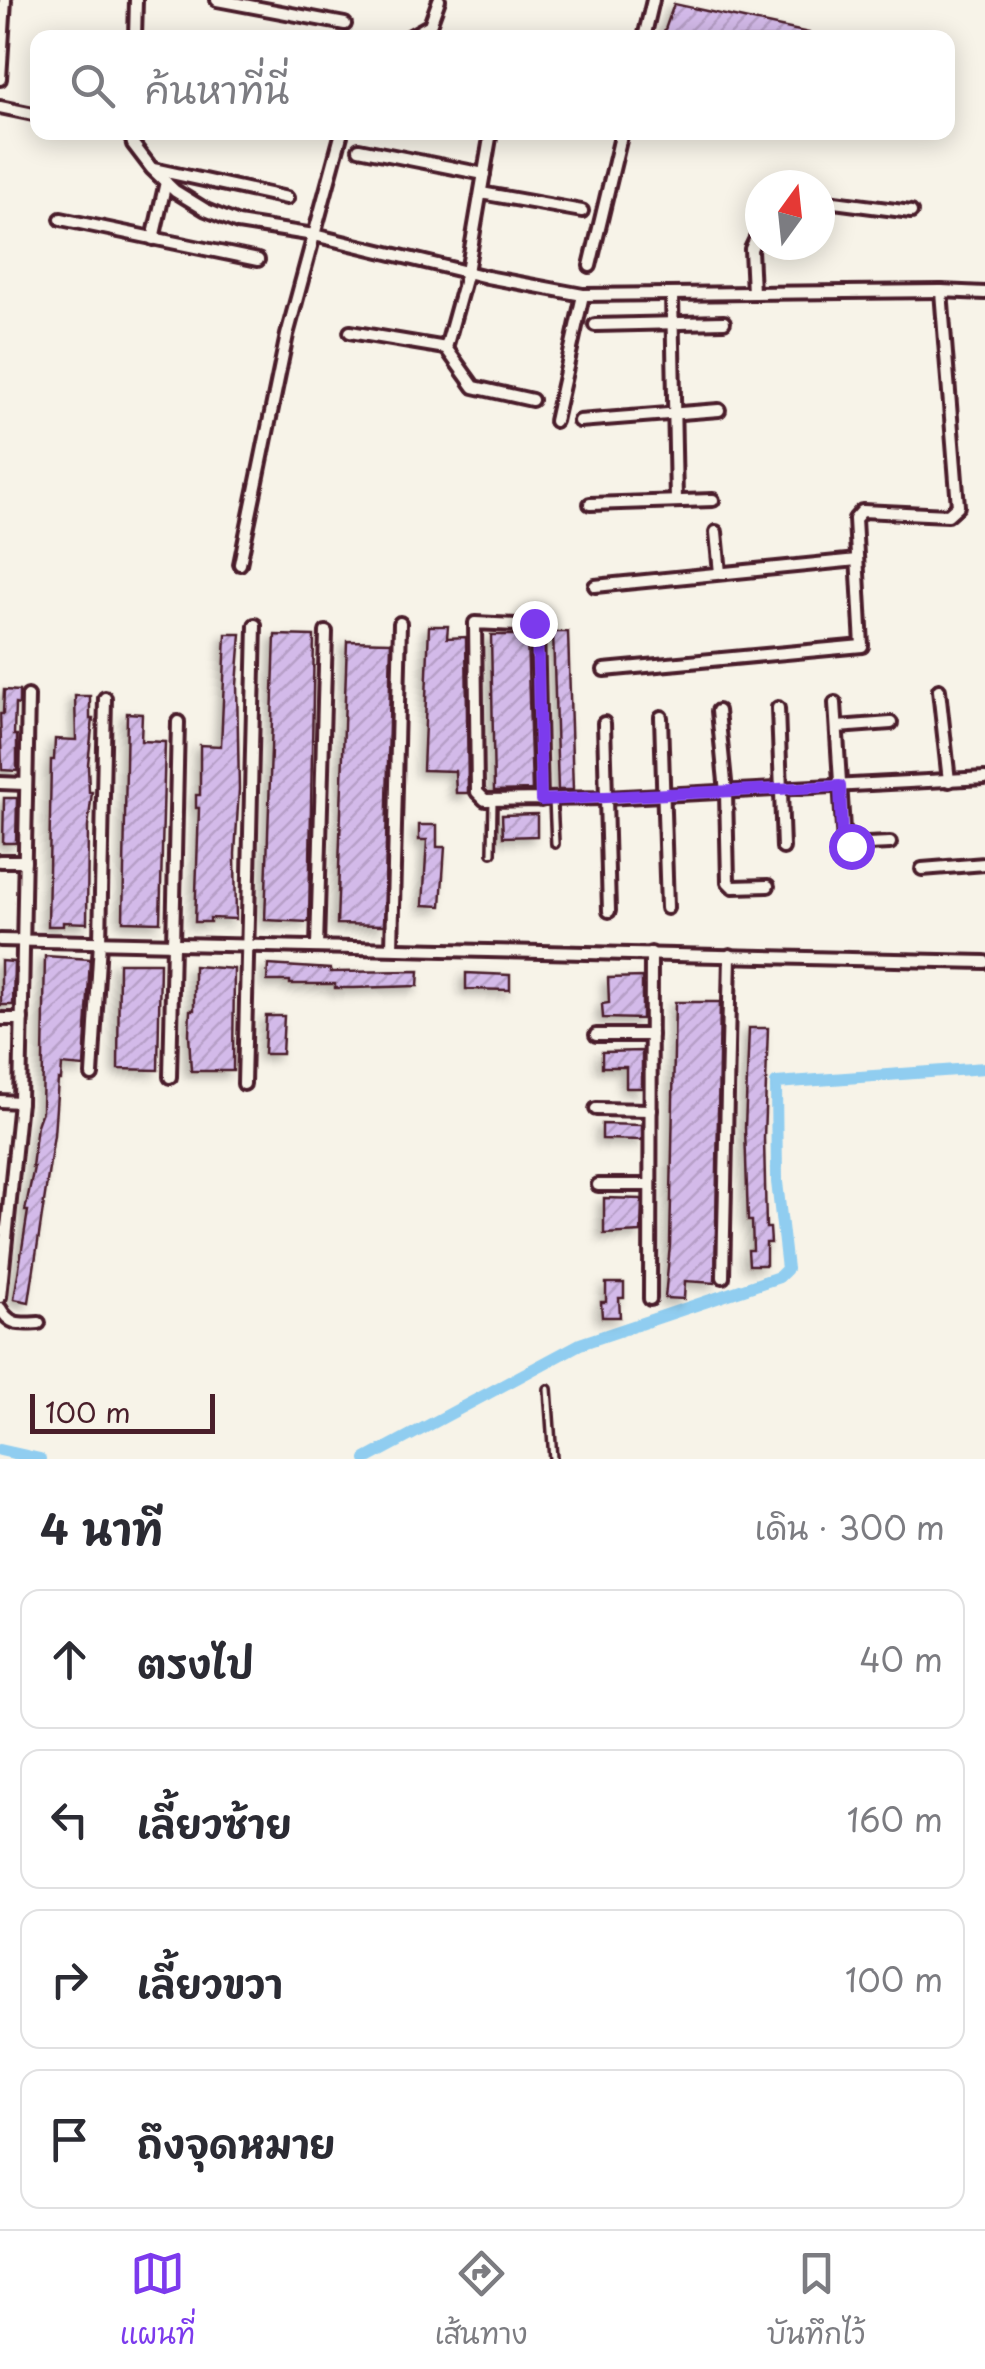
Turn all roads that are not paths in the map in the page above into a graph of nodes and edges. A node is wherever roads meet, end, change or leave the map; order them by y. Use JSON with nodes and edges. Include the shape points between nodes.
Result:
{"nodes":[{"id":1,"x":5,"y":0,"type":"edge"},
{"id":2,"x":136,"y":0,"type":"edge"},
{"id":3,"x":217,"y":0,"type":"edge"},
{"id":4,"x":439,"y":0,"type":"edge"},
{"id":5,"x":653,"y":0,"type":"edge"},
{"id":6,"x":2,"y":21,"type":"edge"},
{"id":7,"x":344,"y":24,"type":"dead end"},
{"id":8,"x":136,"y":30,"type":"edge"},
{"id":9,"x":420,"y":30,"type":"edge"},
{"id":10,"x":646,"y":30,"type":"edge"},
{"id":11,"x":0,"y":79,"type":"edge"},
{"id":12,"x":0,"y":107,"type":"edge"},
{"id":13,"x":30,"y":113,"type":"edge"},
{"id":14,"x":132,"y":140,"type":"edge"},
{"id":15,"x":340,"y":140,"type":"edge"},
{"id":16,"x":490,"y":140,"type":"edge"},
{"id":17,"x":620,"y":140,"type":"edge"},
{"id":18,"x":359,"y":150,"type":"dead end"},
{"id":19,"x":152,"y":169,"type":"junction"},
{"id":20,"x":484,"y":174,"type":"junction"},
{"id":21,"x":166,"y":182,"type":"junction"},
{"id":22,"x":480,"y":193,"type":"junction"},
{"id":23,"x":287,"y":198,"type":"dead end"},
{"id":24,"x":835,"y":202,"type":"edge"},
{"id":25,"x":582,"y":211,"type":"dead end"},
{"id":26,"x":911,"y":212,"type":"dead end"},
{"id":27,"x":61,"y":219,"type":"dead end"},
{"id":28,"x":314,"y":236,"type":"junction"},
{"id":29,"x":153,"y":239,"type":"junction"},
{"id":30,"x":258,"y":260,"type":"dead end"},
{"id":31,"x":751,"y":260,"type":"edge"},
{"id":32,"x":590,"y":266,"type":"dead end"},
{"id":33,"x":467,"y":272,"type":"junction"},
{"id":34,"x":941,"y":290,"type":"junction"},
{"id":35,"x":753,"y":293,"type":"junction"},
{"id":36,"x":672,"y":294,"type":"junction"},
{"id":37,"x":985,"y":294,"type":"edge"},
{"id":38,"x":583,"y":295,"type":"junction"},
{"id":39,"x":724,"y":322,"type":"dead end"},
{"id":40,"x":673,"y":323,"type":"junction"},
{"id":41,"x":595,"y":325,"type":"dead end"},
{"id":42,"x":350,"y":332,"type":"dead end"},
{"id":43,"x":446,"y":348,"type":"junction"},
{"id":44,"x":532,"y":400,"type":"dead end"},
{"id":45,"x":719,"y":410,"type":"dead end"},
{"id":46,"x":674,"y":414,"type":"junction"},
{"id":47,"x":555,"y":421,"type":"dead end"},
{"id":48,"x":579,"y":421,"type":"dead end"},
{"id":49,"x":713,"y":500,"type":"dead end"},
{"id":50,"x":676,"y":501,"type":"junction"},
{"id":51,"x":590,"y":504,"type":"dead end"},
{"id":52,"x":716,"y":532,"type":"dead end"},
{"id":53,"x":858,"y":560,"type":"junction"},
{"id":54,"x":240,"y":564,"type":"dead end"},
{"id":55,"x":720,"y":573,"type":"junction"},
{"id":56,"x":595,"y":586,"type":"dead end"},
{"id":57,"x":400,"y":623,"type":"dead end"},
{"id":58,"x":255,"y":625,"type":"dead end"},
{"id":59,"x":326,"y":632,"type":"dead end"},
{"id":60,"x":604,"y":670,"type":"dead end"},
{"id":61,"x":939,"y":690,"type":"dead end"},
{"id":62,"x":28,"y":696,"type":"dead end"},
{"id":63,"x":106,"y":698,"type":"dead end"},
{"id":64,"x":835,"y":703,"type":"dead end"},
{"id":65,"x":778,"y":708,"type":"dead end"},
{"id":66,"x":718,"y":711,"type":"dead end"},
{"id":67,"x":661,"y":717,"type":"dead end"},
{"id":68,"x":178,"y":722,"type":"dead end"},
{"id":69,"x":604,"y":723,"type":"dead end"},
{"id":70,"x":891,"y":723,"type":"dead end"},
{"id":71,"x":837,"y":727,"type":"junction"},
{"id":72,"x":985,"y":778,"type":"edge"},
{"id":73,"x":949,"y":781,"type":"junction"},
{"id":74,"x":0,"y":783,"type":"edge"},
{"id":75,"x":26,"y":784,"type":"junction"},
{"id":76,"x":840,"y":786,"type":"junction"},
{"id":77,"x":781,"y":790,"type":"junction"},
{"id":78,"x":726,"y":792,"type":"junction"},
{"id":79,"x":664,"y":796,"type":"junction"},
{"id":80,"x":605,"y":798,"type":"junction"},
{"id":81,"x":554,"y":799,"type":"junction"},
{"id":82,"x":494,"y":800,"type":"junction"},
{"id":83,"x":541,"y":800,"type":"junction"},
{"id":84,"x":890,"y":843,"type":"dead end"},
{"id":85,"x":555,"y":844,"type":"dead end"},
{"id":86,"x":783,"y":848,"type":"dead end"},
{"id":87,"x":492,"y":853,"type":"dead end"},
{"id":88,"x":0,"y":860,"type":"edge"},
{"id":89,"x":25,"y":861,"type":"junction"},
{"id":90,"x":985,"y":864,"type":"edge"},
{"id":91,"x":922,"y":870,"type":"dead end"},
{"id":92,"x":768,"y":886,"type":"dead end"},
{"id":93,"x":667,"y":908,"type":"dead end"},
{"id":94,"x":610,"y":911,"type":"dead end"},
{"id":95,"x":0,"y":940,"type":"edge"},
{"id":96,"x":24,"y":941,"type":"junction"},
{"id":97,"x":100,"y":942,"type":"junction"},
{"id":98,"x":170,"y":944,"type":"junction"},
{"id":99,"x":245,"y":945,"type":"junction"},
{"id":100,"x":317,"y":946,"type":"junction"},
{"id":101,"x":392,"y":948,"type":"junction"},
{"id":102,"x":651,"y":953,"type":"junction"},
{"id":103,"x":730,"y":954,"type":"junction"},
{"id":104,"x":985,"y":962,"type":"edge"},
{"id":105,"x":0,"y":1019,"type":"edge"},
{"id":106,"x":22,"y":1019,"type":"junction"},
{"id":107,"x":596,"y":1035,"type":"dead end"},
{"id":108,"x":651,"y":1035,"type":"junction"},
{"id":109,"x":92,"y":1075,"type":"dead end"},
{"id":110,"x":170,"y":1078,"type":"dead end"},
{"id":111,"x":244,"y":1084,"type":"dead end"},
{"id":112,"x":0,"y":1102,"type":"edge"},
{"id":113,"x":20,"y":1102,"type":"junction"},
{"id":114,"x":596,"y":1109,"type":"dead end"},
{"id":115,"x":650,"y":1110,"type":"junction"},
{"id":116,"x":5,"y":1178,"type":"edge"},
{"id":117,"x":650,"y":1184,"type":"junction"},
{"id":118,"x":598,"y":1185,"type":"dead end"},
{"id":119,"x":723,"y":1276,"type":"dead end"},
{"id":120,"x":0,"y":1297,"type":"edge"},
{"id":121,"x":650,"y":1299,"type":"dead end"},
{"id":122,"x":0,"y":1308,"type":"edge"},
{"id":123,"x":40,"y":1323,"type":"dead end"},
{"id":124,"x":548,"y":1389,"type":"dead end"},
{"id":125,"x":554,"y":1459,"type":"edge"}],
"edges":[{"from":1,"to":6,"type":"street"},
{"from":2,"to":8,"type":"street"},
{"from":3,"to":7,"type":"street"},
{"from":4,"to":9,"type":"street","via":[[430,24]]},
{"from":5,"to":10,"type":"street"},
{"from":6,"to":11,"type":"street"},
{"from":12,"to":13,"type":"street"},
{"from":14,"to":19,"type":"street"},
{"from":15,"to":28,"type":"street"},
{"from":16,"to":20,"type":"street"},
{"from":17,"to":32,"type":"street"},
{"from":18,"to":20,"type":"street"},
{"from":19,"to":21,"type":"street"},
{"from":19,"to":23,"type":"street"},
{"from":20,"to":22,"type":"street"},
{"from":21,"to":28,"type":"street","via":[[206,210],[238,222]]},
{"from":21,"to":29,"type":"street"},
{"from":22,"to":25,"type":"street"},
{"from":22,"to":33,"type":"street"},
{"from":24,"to":26,"type":"street"},
{"from":27,"to":29,"type":"street"},
{"from":28,"to":33,"type":"street"},
{"from":28,"to":54,"type":"street"},
{"from":29,"to":30,"type":"street"},
{"from":31,"to":35,"type":"street"},
{"from":33,"to":38,"type":"street"},
{"from":33,"to":43,"type":"street"},
{"from":34,"to":35,"type":"street"},
{"from":34,"to":37,"type":"street"},
{"from":34,"to":53,"type":"street","via":[[958,506],[948,515],[862,511],[855,518]]},
{"from":35,"to":36,"type":"street"},
{"from":36,"to":38,"type":"street"},
{"from":36,"to":40,"type":"street"},
{"from":38,"to":47,"type":"street"},
{"from":39,"to":40,"type":"street"},
{"from":40,"to":41,"type":"street"},
{"from":40,"to":46,"type":"street"},
{"from":42,"to":43,"type":"street"},
{"from":43,"to":44,"type":"street","via":[[474,386]]},
{"from":45,"to":46,"type":"street"},
{"from":46,"to":48,"type":"street"},
{"from":46,"to":50,"type":"street"},
{"from":49,"to":50,"type":"street"},
{"from":50,"to":51,"type":"street"},
{"from":52,"to":55,"type":"street"},
{"from":53,"to":55,"type":"street"},
{"from":53,"to":60,"type":"street","via":[[858,648]]},
{"from":55,"to":56,"type":"street"},
{"from":57,"to":101,"type":"street"},
{"from":58,"to":99,"type":"street"},
{"from":59,"to":100,"type":"street"},
{"from":61,"to":73,"type":"street"},
{"from":62,"to":75,"type":"street"},
{"from":63,"to":97,"type":"street"},
{"from":64,"to":71,"type":"street"},
{"from":65,"to":77,"type":"street"},
{"from":66,"to":78,"type":"street"},
{"from":67,"to":79,"type":"street"},
{"from":68,"to":98,"type":"street"},
{"from":69,"to":80,"type":"street"},
{"from":70,"to":71,"type":"street"},
{"from":71,"to":76,"type":"street"},
{"from":72,"to":73,"type":"street"},
{"from":73,"to":76,"type":"street"},
{"from":74,"to":75,"type":"street"},
{"from":75,"to":89,"type":"street"},
{"from":76,"to":77,"type":"street"},
{"from":76,"to":84,"type":"street","via":[[844,845]]},
{"from":77,"to":78,"type":"street"},
{"from":77,"to":86,"type":"street"},
{"from":78,"to":79,"type":"street"},
{"from":78,"to":92,"type":"street","via":[[728,882]]},
{"from":79,"to":80,"type":"street"},
{"from":79,"to":93,"type":"street"},
{"from":80,"to":81,"type":"street"},
{"from":80,"to":94,"type":"street"},
{"from":81,"to":83,"type":"street"},
{"from":81,"to":85,"type":"lane"},
{"from":82,"to":83,"type":"street"},
{"from":82,"to":83,"type":"street","via":[[477,792],[477,623],[537,626]]},
{"from":82,"to":87,"type":"lane"},
{"from":88,"to":89,"type":"street"},
{"from":89,"to":96,"type":"street"},
{"from":90,"to":91,"type":"street"},
{"from":95,"to":96,"type":"street"},
{"from":96,"to":97,"type":"street"},
{"from":96,"to":106,"type":"street"},
{"from":97,"to":98,"type":"street"},
{"from":97,"to":109,"type":"street"},
{"from":98,"to":99,"type":"street"},
{"from":98,"to":110,"type":"street"},
{"from":99,"to":100,"type":"street"},
{"from":99,"to":111,"type":"street"},
{"from":100,"to":101,"type":"street"},
{"from":101,"to":102,"type":"street"},
{"from":102,"to":103,"type":"street"},
{"from":102,"to":108,"type":"street"},
{"from":103,"to":104,"type":"street"},
{"from":103,"to":119,"type":"street"},
{"from":105,"to":106,"type":"street"},
{"from":106,"to":113,"type":"street"},
{"from":107,"to":108,"type":"street"},
{"from":108,"to":115,"type":"street"},
{"from":112,"to":113,"type":"street"},
{"from":113,"to":116,"type":"street"},
{"from":114,"to":115,"type":"street"},
{"from":115,"to":117,"type":"street"},
{"from":116,"to":120,"type":"street"},
{"from":117,"to":118,"type":"street"},
{"from":117,"to":121,"type":"street"},
{"from":122,"to":123,"type":"street","via":[[19,1325]]},
{"from":124,"to":125,"type":"lane"}]}
